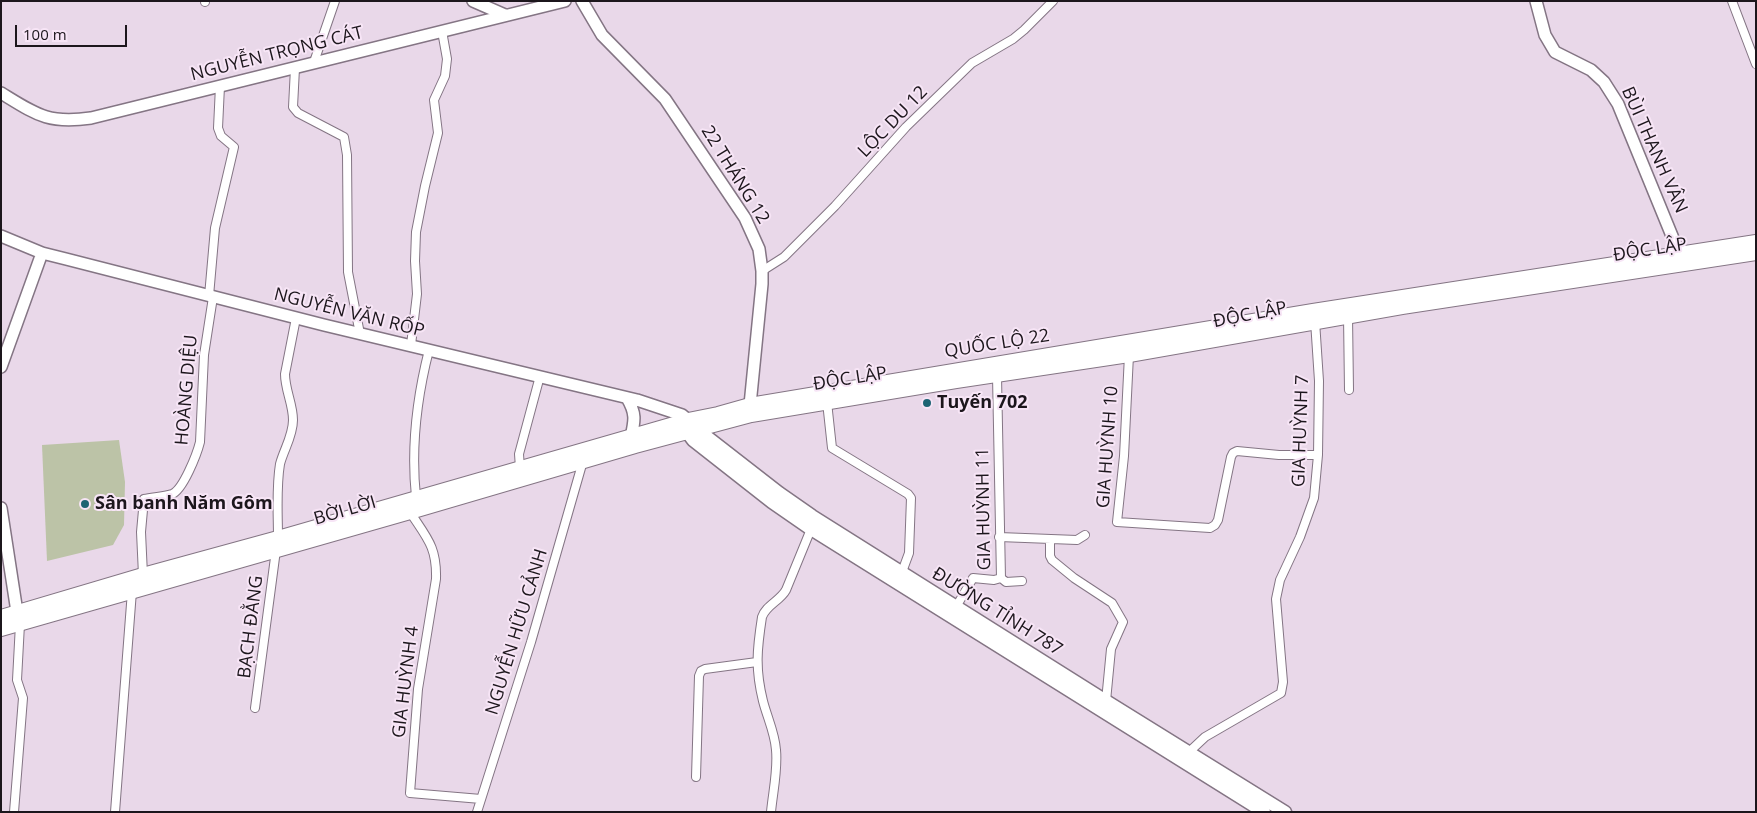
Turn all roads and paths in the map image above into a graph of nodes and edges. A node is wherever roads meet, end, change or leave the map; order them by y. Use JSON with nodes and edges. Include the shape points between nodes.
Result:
{"nodes":[{"id":1,"x":335,"y":1,"type":"edge"},
{"id":2,"x":473,"y":1,"type":"edge"},
{"id":3,"x":565,"y":1,"type":"edge"},
{"id":4,"x":582,"y":1,"type":"edge"},
{"id":5,"x":1053,"y":1,"type":"edge"},
{"id":6,"x":1536,"y":1,"type":"edge"},
{"id":7,"x":1732,"y":1,"type":"edge"},
{"id":8,"x":505,"y":15,"type":"junction"},
{"id":9,"x":442,"y":31,"type":"junction"},
{"id":10,"x":314,"y":62,"type":"junction"},
{"id":11,"x":1756,"y":64,"type":"edge"},
{"id":12,"x":295,"y":68,"type":"junction"},
{"id":13,"x":220,"y":86,"type":"junction"},
{"id":14,"x":1,"y":94,"type":"edge"},
{"id":15,"x":1,"y":236,"type":"edge"},
{"id":16,"x":1756,"y":242,"type":"edge"},
{"id":17,"x":42,"y":252,"type":"junction"},
{"id":18,"x":1679,"y":253,"type":"junction"},
{"id":19,"x":1756,"y":253,"type":"edge"},
{"id":20,"x":762,"y":271,"type":"junction"},
{"id":21,"x":211,"y":297,"type":"junction"},
{"id":22,"x":1314,"y":316,"type":"junction"},
{"id":23,"x":1348,"y":316,"type":"junction"},
{"id":24,"x":296,"y":318,"type":"junction"},
{"id":25,"x":360,"y":334,"type":"junction"},
{"id":26,"x":411,"y":345,"type":"junction"},
{"id":27,"x":429,"y":350,"type":"junction"},
{"id":28,"x":1129,"y":355,"type":"junction"},
{"id":29,"x":1,"y":367,"type":"edge"},
{"id":30,"x":540,"y":376,"type":"junction"},
{"id":31,"x":997,"y":376,"type":"junction"},
{"id":32,"x":1349,"y":390,"type":"dead end"},
{"id":33,"x":627,"y":398,"type":"junction"},
{"id":34,"x":827,"y":402,"type":"junction"},
{"id":35,"x":750,"y":410,"type":"junction"},
{"id":36,"x":691,"y":427,"type":"junction"},
{"id":37,"x":631,"y":436,"type":"junction"},
{"id":38,"x":1318,"y":455,"type":"junction"},
{"id":39,"x":583,"y":461,"type":"junction"},
{"id":40,"x":520,"y":468,"type":"junction"},
{"id":41,"x":416,"y":497,"type":"junction"},
{"id":42,"x":410,"y":512,"type":"junction"},
{"id":43,"x":2,"y":515,"type":"edge"},
{"id":44,"x":811,"y":529,"type":"junction"},
{"id":45,"x":1086,"y":535,"type":"dead end"},
{"id":46,"x":999,"y":538,"type":"junction"},
{"id":47,"x":1050,"y":539,"type":"junction"},
{"id":48,"x":277,"y":544,"type":"junction"},
{"id":49,"x":902,"y":572,"type":"junction"},
{"id":50,"x":143,"y":575,"type":"junction"},
{"id":51,"x":1001,"y":578,"type":"junction"},
{"id":52,"x":1022,"y":580,"type":"dead end"},
{"id":53,"x":132,"y":591,"type":"junction"},
{"id":54,"x":956,"y":607,"type":"junction"},
{"id":55,"x":1,"y":617,"type":"edge"},
{"id":56,"x":19,"y":618,"type":"junction"},
{"id":57,"x":1,"y":629,"type":"edge"},
{"id":58,"x":757,"y":662,"type":"junction"},
{"id":59,"x":1106,"y":701,"type":"junction"},
{"id":60,"x":255,"y":708,"type":"dead end"},
{"id":61,"x":1189,"y":752,"type":"junction"},
{"id":62,"x":696,"y":777,"type":"dead end"},
{"id":63,"x":481,"y":799,"type":"junction"},
{"id":64,"x":14,"y":812,"type":"edge"},
{"id":65,"x":115,"y":812,"type":"edge"},
{"id":66,"x":477,"y":812,"type":"edge"},
{"id":67,"x":771,"y":812,"type":"edge"},
{"id":68,"x":1264,"y":812,"type":"edge"},
{"id":69,"x":1286,"y":812,"type":"edge"}],
"edges":[{"from":1,"to":10,"type":"street"},
{"from":2,"to":8,"type":"street"},
{"from":3,"to":8,"type":"street","name":"NGUYỄN TRỌNG CÁT"},
{"from":4,"to":20,"type":"street","name":"22 THÁNG 12","via":[[602,35],[665,99],[730,196],[753,234]]},
{"from":5,"to":20,"type":"street","name":"LỘC DU 12","via":[[1019,35],[972,62],[906,127],[829,213],[784,257]]},
{"from":6,"to":18,"type":"street","name":"BÙI THANH VÂN","via":[[1545,34],[1555,52],[1591,70],[1604,82],[1618,104]]},
{"from":7,"to":11,"type":"street"},
{"from":8,"to":9,"type":"street","name":"NGUYỄN TRỌNG CÁT"},
{"from":9,"to":10,"type":"street","name":"NGUYỄN TRỌNG CÁT"},
{"from":9,"to":26,"type":"street","via":[[447,59],[445,76],[434,100],[438,133],[416,232],[417,294]]},
{"from":10,"to":12,"type":"street","name":"NGUYỄN TRỌNG CÁT"},
{"from":12,"to":13,"type":"street","name":"NGUYỄN TRỌNG CÁT"},
{"from":12,"to":25,"type":"street","via":[[293,107],[298,113],[344,137],[348,272]]},
{"from":13,"to":14,"type":"street","name":"NGUYỄN TRỌNG CÁT","via":[[71,121],[37,115]]},
{"from":13,"to":21,"type":"street","name":"HOÀNG DIỆU","via":[[218,128],[221,136],[234,147],[215,228]]},
{"from":15,"to":17,"type":"street","name":"NGUYỄN VĂN RỐP"},
{"from":16,"to":18,"type":"highway","name":"ĐỘC LẬP"},
{"from":17,"to":21,"type":"street","name":"NGUYỄN VĂN RỐP"},
{"from":17,"to":29,"type":"street"},
{"from":18,"to":22,"type":"highway","name":"ĐỘC LẬP"},
{"from":19,"to":23,"type":"highway","name":"ĐỘC LẬP"},
{"from":20,"to":35,"type":"street","name":"22 THÁNG 12"},
{"from":21,"to":24,"type":"street","name":"NGUYỄN VĂN RỐP"},
{"from":21,"to":50,"type":"street","name":"HOÀNG DIỆU","via":[[204,354],[200,442],[178,490],[173,494],[144,499],[141,532]]},
{"from":22,"to":23,"type":"highway","name":"ĐỘC LẬP"},
{"from":22,"to":28,"type":"highway","name":"ĐỘC LẬP","via":[[1229,339]]},
{"from":22,"to":35,"type":"highway","name":"QUỐC LỘ 22"},
{"from":22,"to":38,"type":"street","name":"GIA HUỲNH 7"},
{"from":23,"to":32,"type":"street"},
{"from":24,"to":25,"type":"street","name":"NGUYỄN VĂN RỐP"},
{"from":24,"to":48,"type":"street","name":"BẠCH ĐẰNG","via":[[285,374],[293,420],[279,474]]},
{"from":25,"to":26,"type":"street","name":"NGUYỄN VĂN RỐP"},
{"from":26,"to":27,"type":"street","name":"NGUYỄN VĂN RỐP"},
{"from":27,"to":30,"type":"street","name":"NGUYỄN VĂN RỐP"},
{"from":27,"to":41,"type":"street","via":[[416,430],[413,470]]},
{"from":28,"to":31,"type":"highway","name":"ĐỘC LẬP"},
{"from":28,"to":38,"type":"street","name":"GIA HUỲNH 10","via":[[1117,522],[1210,528],[1218,520],[1233,453]]},
{"from":30,"to":33,"type":"street","name":"NGUYỄN VĂN RỐP"},
{"from":30,"to":40,"type":"street","via":[[519,454]]},
{"from":31,"to":34,"type":"highway","name":"ĐỘC LẬP"},
{"from":31,"to":46,"type":"street","name":"GIA HUỲNH 11"},
{"from":33,"to":36,"type":"street","name":"NGUYỄN VĂN RỐP","via":[[682,415]]},
{"from":33,"to":37,"type":"street","via":[[635,421]]},
{"from":34,"to":35,"type":"highway","name":"ĐỘC LẬP"},
{"from":34,"to":49,"type":"street","via":[[832,448],[911,498],[909,552]]},
{"from":35,"to":36,"type":"highway","name":"QUỐC LỘ 22","via":[[718,414]]},
{"from":36,"to":37,"type":"highway","name":"BỜI LỜI"},
{"from":36,"to":39,"type":"highway","name":"BỜI LỜI"},
{"from":36,"to":44,"type":"main road","name":"ĐƯỜNG TỈNH 787","via":[[693,440]]},
{"from":36,"to":49,"type":"main road","name":"ĐƯỜNG TỈNH 787","via":[[806,512]]},
{"from":37,"to":40,"type":"highway","name":"BỜI LỜI"},
{"from":38,"to":61,"type":"street","name":"GIA HUỲNH 7","via":[[1314,498],[1280,580],[1276,599],[1283,682],[1281,693],[1205,737]]},
{"from":39,"to":42,"type":"highway","name":"BỜI LỜI"},
{"from":39,"to":63,"type":"street","name":"NGUYỄN HỮU CẢNH","via":[[531,642]]},
{"from":40,"to":41,"type":"highway","name":"BỜI LỜI"},
{"from":41,"to":48,"type":"highway","name":"BỜI LỜI"},
{"from":42,"to":48,"type":"highway","name":"BỜI LỜI"},
{"from":42,"to":63,"type":"street","name":"GIA HUỲNH 4","via":[[434,550],[437,563],[418,689],[410,793]]},
{"from":43,"to":56,"type":"street"},
{"from":44,"to":58,"type":"street","via":[[786,590],[764,612]]},
{"from":44,"to":68,"type":"main road","name":"ĐƯỜNG TỈNH 787"},
{"from":45,"to":47,"type":"street","via":[[1076,540]]},
{"from":46,"to":47,"type":"street"},
{"from":46,"to":51,"type":"street","name":"GIA HUỲNH 11"},
{"from":47,"to":59,"type":"street","via":[[1052,560],[1112,603],[1123,622],[1111,649]]},
{"from":48,"to":50,"type":"highway","name":"BỜI LỜI"},
{"from":48,"to":53,"type":"highway","name":"BỜI LỜI"},
{"from":48,"to":60,"type":"street","name":"BẠCH ĐẰNG"},
{"from":49,"to":54,"type":"main road","name":"ĐƯỜNG TỈNH 787"},
{"from":50,"to":56,"type":"highway","name":"BỜI LỜI"},
{"from":51,"to":52,"type":"street","via":[[1006,582]]},
{"from":51,"to":54,"type":"street","name":"GIA HUỲNH 11","via":[[973,578]]},
{"from":53,"to":56,"type":"highway","name":"BỜI LỜI"},
{"from":53,"to":65,"type":"street"},
{"from":54,"to":59,"type":"main road","name":"ĐƯỜNG TỈNH 787"},
{"from":55,"to":56,"type":"highway","name":"BỜI LỜI"},
{"from":56,"to":57,"type":"highway","name":"BỜI LỜI"},
{"from":56,"to":64,"type":"street","via":[[17,680],[23,698]]},
{"from":58,"to":62,"type":"street","via":[[701,671]]},
{"from":58,"to":67,"type":"street","via":[[776,748]]},
{"from":59,"to":61,"type":"main road","name":"ĐƯỜNG TỈNH 787"},
{"from":61,"to":69,"type":"main road","name":"ĐƯỜNG TỈNH 787"},
{"from":63,"to":66,"type":"street","name":"NGUYỄN HỮU CẢNH"}]}
